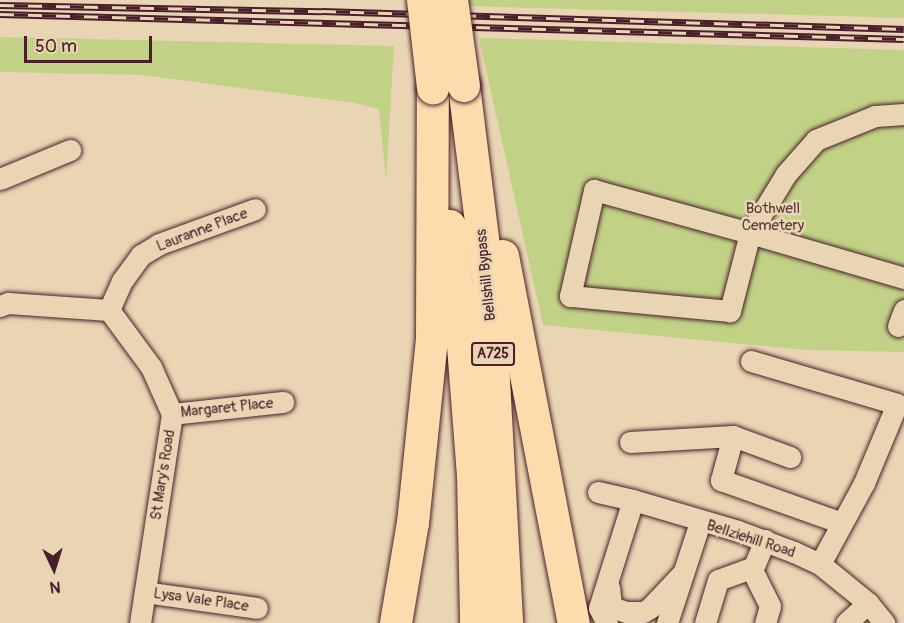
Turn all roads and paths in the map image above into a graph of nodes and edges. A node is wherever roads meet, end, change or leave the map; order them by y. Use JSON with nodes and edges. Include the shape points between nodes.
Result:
{"nodes":[{"id":1,"x":423,"y":0,"type":"edge"},
{"id":2,"x":452,"y":0,"type":"edge"},
{"id":3,"x":433,"y":88,"type":"junction"},
{"id":4,"x":466,"y":92,"type":"junction"},
{"id":5,"x":904,"y":114,"type":"edge"},
{"id":6,"x":70,"y":150,"type":"dead end"},
{"id":7,"x":0,"y":179,"type":"edge"},
{"id":8,"x":255,"y":209,"type":"dead end"},
{"id":9,"x":750,"y":233,"type":"junction"},
{"id":10,"x":904,"y":278,"type":"edge"},
{"id":11,"x":0,"y":306,"type":"edge"},
{"id":12,"x":109,"y":310,"type":"junction"},
{"id":13,"x":750,"y":361,"type":"dead end"},
{"id":14,"x":283,"y":402,"type":"dead end"},
{"id":15,"x":172,"y":414,"type":"junction"},
{"id":16,"x":734,"y":436,"type":"junction"},
{"id":17,"x":630,"y":442,"type":"dead end"},
{"id":18,"x":790,"y":456,"type":"dead end"},
{"id":19,"x":598,"y":492,"type":"dead end"},
{"id":20,"x":633,"y":500,"type":"junction"},
{"id":21,"x":700,"y":522,"type":"junction"},
{"id":22,"x":842,"y":524,"type":"junction"},
{"id":23,"x":765,"y":540,"type":"junction"},
{"id":24,"x":820,"y":564,"type":"junction"},
{"id":25,"x":753,"y":567,"type":"junction"},
{"id":26,"x":683,"y":573,"type":"junction"},
{"id":27,"x":145,"y":592,"type":"junction"},
{"id":28,"x":868,"y":603,"type":"junction"},
{"id":29,"x":257,"y":608,"type":"dead end"},
{"id":30,"x":609,"y":615,"type":"edge"},
{"id":31,"x":140,"y":623,"type":"edge"},
{"id":32,"x":396,"y":623,"type":"edge"},
{"id":33,"x":476,"y":623,"type":"edge"},
{"id":34,"x":507,"y":623,"type":"edge"},
{"id":35,"x":574,"y":623,"type":"edge"},
{"id":36,"x":667,"y":623,"type":"edge"},
{"id":37,"x":705,"y":623,"type":"edge"},
{"id":38,"x":765,"y":623,"type":"edge"},
{"id":39,"x":846,"y":623,"type":"edge"},
{"id":40,"x":884,"y":623,"type":"edge"}],
"edges":[{"from":1,"to":3,"type":"highway","name":"Bellshill Bypass","number":"A725","bridge":true},
{"from":2,"to":4,"type":"highway","name":"Bellshill Bypass","number":"A725","bridge":true},
{"from":3,"to":32,"type":"highway","via":[[432,338],[413,523]]},
{"from":3,"to":33,"type":"highway","name":"Bellshill Bypass","number":"A725","via":[[461,320],[472,463]]},
{"from":4,"to":34,"type":"highway","name":"Bellshill Bypass","number":"A725","via":[[489,288]]},
{"from":4,"to":35,"type":"highway","via":[[508,279]]},
{"from":5,"to":9,"type":"street","via":[[875,116],[816,140],[786,174]]},
{"from":6,"to":7,"type":"street"},
{"from":8,"to":12,"type":"street","name":"Lauranne Place","via":[[159,244],[141,255]]},
{"from":9,"to":9,"type":"street","via":[[594,189],[570,296],[730,311]]},
{"from":9,"to":10,"type":"street"},
{"from":11,"to":12,"type":"street","via":[[8,303]]},
{"from":12,"to":15,"type":"street","name":"St Mary's Road","via":[[151,367]]},
{"from":13,"to":22,"type":"street","via":[[897,404]]},
{"from":14,"to":15,"type":"street","name":"Margaret Place"},
{"from":15,"to":27,"type":"street","name":"St Mary's Road"},
{"from":16,"to":17,"type":"street"},
{"from":16,"to":18,"type":"street"},
{"from":16,"to":22,"type":"street","via":[[721,480]]},
{"from":19,"to":20,"type":"street","name":"Bellziehill Road"},
{"from":20,"to":21,"type":"street","name":"Bellziehill Road"},
{"from":20,"to":30,"type":"street","via":[[599,608]]},
{"from":21,"to":23,"type":"street","name":"Bellziehill Road"},
{"from":21,"to":26,"type":"street"},
{"from":22,"to":24,"type":"street"},
{"from":23,"to":24,"type":"street","name":"Bellziehill Road"},
{"from":23,"to":25,"type":"street"},
{"from":24,"to":28,"type":"street","name":"Bellziehill Road"},
{"from":25,"to":37,"type":"street","via":[[718,580]]},
{"from":25,"to":38,"type":"street","via":[[770,606]]},
{"from":26,"to":30,"type":"street","via":[[643,612]]},
{"from":26,"to":36,"type":"street"},
{"from":27,"to":29,"type":"street","name":"Lysa Vale Place"},
{"from":27,"to":31,"type":"street","name":"St Mary's Road"},
{"from":28,"to":39,"type":"street"},
{"from":28,"to":40,"type":"street","name":"Bellziehill Road"}]}
